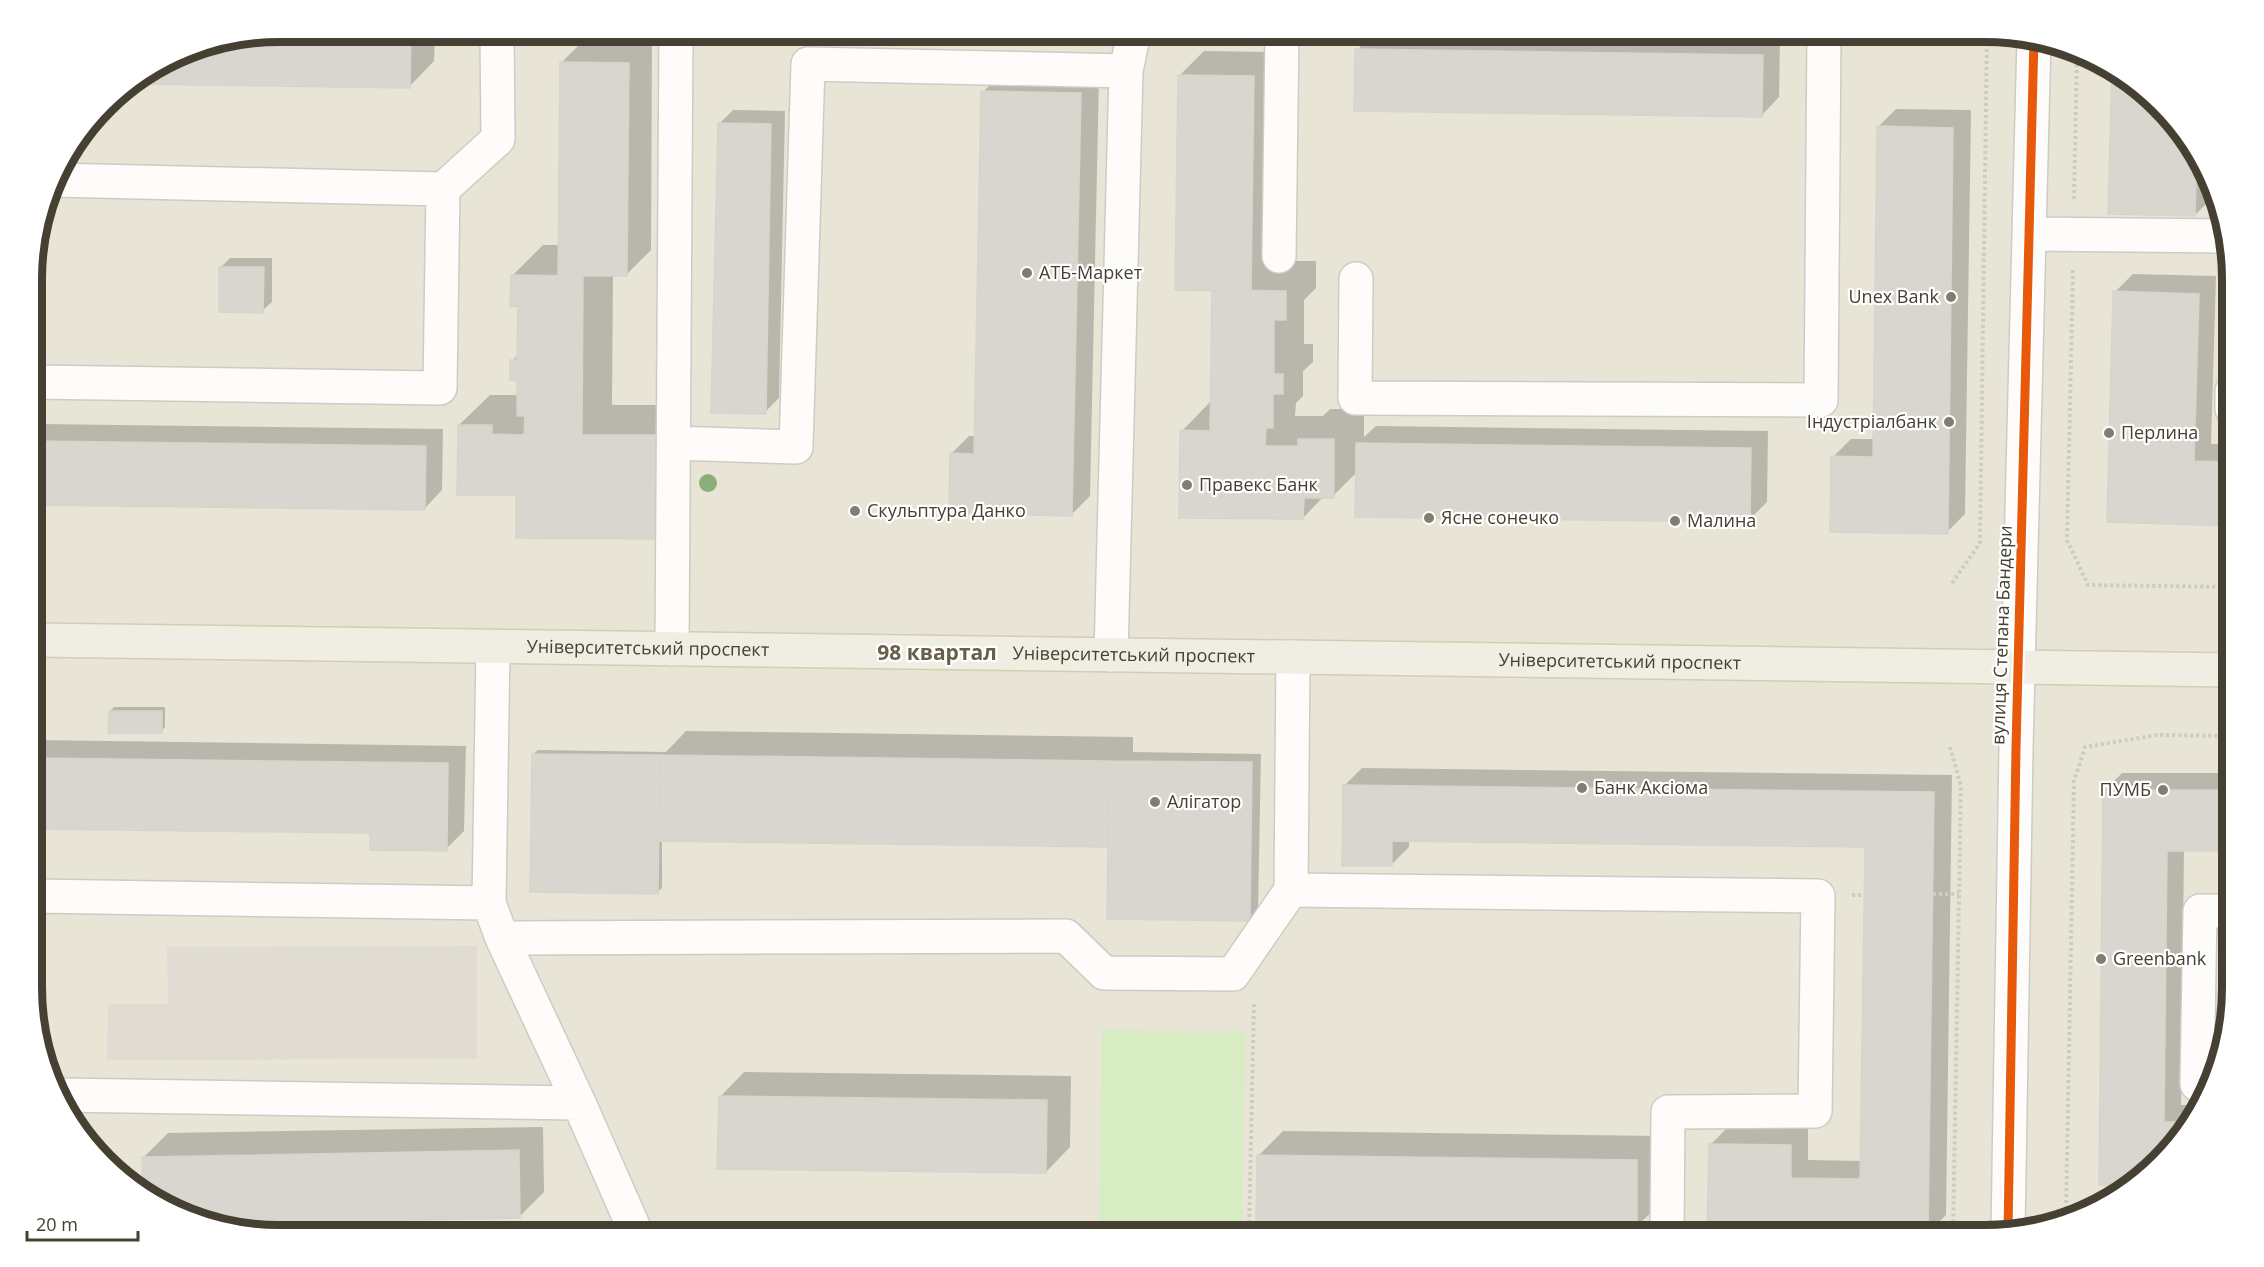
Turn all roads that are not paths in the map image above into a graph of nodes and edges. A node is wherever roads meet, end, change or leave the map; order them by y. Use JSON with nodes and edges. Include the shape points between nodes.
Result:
{"nodes":[{"id":1,"x":497,"y":42,"type":"edge"},
{"id":2,"x":676,"y":42,"type":"edge"},
{"id":3,"x":1132,"y":42,"type":"edge"},
{"id":4,"x":1282,"y":42,"type":"edge"},
{"id":5,"x":1824,"y":42,"type":"edge"},
{"id":6,"x":2034,"y":47,"type":"edge"},
{"id":7,"x":1126,"y":71,"type":"junction"},
{"id":8,"x":63,"y":180,"type":"edge"},
{"id":9,"x":443,"y":189,"type":"junction"},
{"id":10,"x":2029,"y":234,"type":"junction"},
{"id":11,"x":2218,"y":236,"type":"edge"},
{"id":12,"x":1279,"y":256,"type":"dead end"},
{"id":13,"x":1356,"y":279,"type":"dead end"},
{"id":14,"x":42,"y":382,"type":"edge"},
{"id":15,"x":674,"y":443,"type":"junction"},
{"id":16,"x":42,"y":640,"type":"edge"},
{"id":17,"x":493,"y":647,"type":"junction"},
{"id":18,"x":672,"y":649,"type":"junction"},
{"id":19,"x":1111,"y":655,"type":"junction"},
{"id":20,"x":1293,"y":657,"type":"junction"},
{"id":21,"x":2018,"y":666,"type":"junction"},
{"id":22,"x":2222,"y":670,"type":"edge"},
{"id":23,"x":1291,"y":890,"type":"junction"},
{"id":24,"x":42,"y":896,"type":"edge"},
{"id":25,"x":489,"y":903,"type":"junction"},
{"id":26,"x":2222,"y":911,"type":"edge"},
{"id":27,"x":502,"y":938,"type":"junction"},
{"id":28,"x":2202,"y":1084,"type":"edge"},
{"id":29,"x":67,"y":1095,"type":"edge"},
{"id":30,"x":579,"y":1103,"type":"junction"},
{"id":31,"x":2008,"y":1224,"type":"edge"},
{"id":32,"x":633,"y":1225,"type":"edge"},
{"id":33,"x":1667,"y":1225,"type":"edge"}],
"edges":[{"from":1,"to":9,"type":"street","via":[[498,139]]},
{"from":2,"to":15,"type":"street"},
{"from":3,"to":7,"type":"street"},
{"from":4,"to":12,"type":"street"},
{"from":5,"to":13,"type":"street","via":[[1821,400],[1355,398]]},
{"from":6,"to":10,"type":"street","name":"вулиця Степана Бандери"},
{"from":7,"to":15,"type":"street","via":[[808,64],[796,447]]},
{"from":7,"to":19,"type":"street"},
{"from":8,"to":9,"type":"street"},
{"from":9,"to":14,"type":"street","via":[[440,388]]},
{"from":10,"to":11,"type":"street"},
{"from":10,"to":21,"type":"street","name":"вулиця Степана Бандери"},
{"from":15,"to":18,"type":"street"},
{"from":16,"to":17,"type":"main road","name":"Університетський проспект"},
{"from":17,"to":18,"type":"main road","name":"Університетський проспект"},
{"from":17,"to":25,"type":"street"},
{"from":18,"to":19,"type":"main road","name":"Університетський проспект"},
{"from":19,"to":20,"type":"main road","name":"Університетський проспект"},
{"from":20,"to":21,"type":"main road","name":"Університетський проспект"},
{"from":20,"to":23,"type":"street"},
{"from":21,"to":22,"type":"main road","name":"Університетський проспект"},
{"from":21,"to":31,"type":"street","name":"вулиця Степана Бандери"},
{"from":23,"to":27,"type":"street","via":[[1233,974],[1104,973],[1066,936]]},
{"from":23,"to":33,"type":"street","via":[[1818,896],[1815,1111],[1668,1112]]},
{"from":24,"to":25,"type":"street"},
{"from":25,"to":27,"type":"street"},
{"from":26,"to":28,"type":"street","via":[[2200,911],[2198,1084]]},
{"from":27,"to":30,"type":"street"},
{"from":29,"to":30,"type":"street"},
{"from":30,"to":32,"type":"street"}]}
